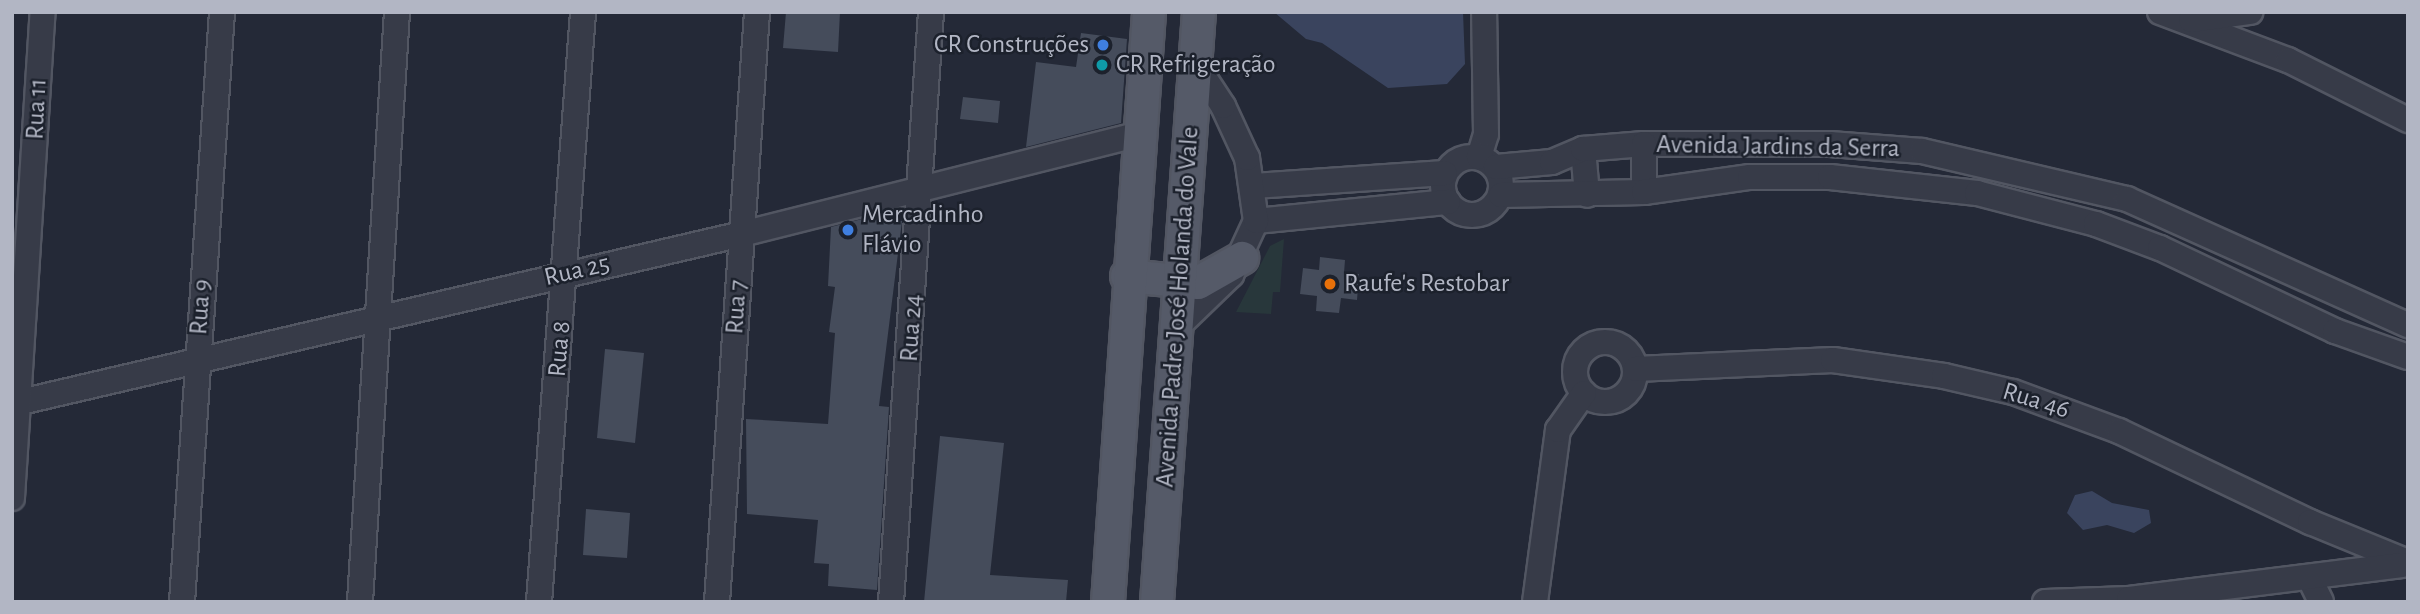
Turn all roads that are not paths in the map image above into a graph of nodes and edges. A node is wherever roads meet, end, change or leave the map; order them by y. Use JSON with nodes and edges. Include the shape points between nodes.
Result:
{"nodes":[{"id":1,"x":43,"y":12,"type":"edge"},
{"id":2,"x":222,"y":12,"type":"edge"},
{"id":3,"x":397,"y":12,"type":"edge"},
{"id":4,"x":583,"y":12,"type":"edge"},
{"id":5,"x":757,"y":12,"type":"edge"},
{"id":6,"x":931,"y":12,"type":"edge"},
{"id":7,"x":1149,"y":12,"type":"edge"},
{"id":8,"x":1199,"y":12,"type":"edge"},
{"id":9,"x":1484,"y":12,"type":"edge"},
{"id":10,"x":2160,"y":12,"type":"edge"},
{"id":11,"x":2250,"y":12,"type":"edge"},
{"id":12,"x":2189,"y":20,"type":"junction"},
{"id":13,"x":1196,"y":65,"type":"junction"},
{"id":14,"x":2408,"y":120,"type":"edge"},
{"id":15,"x":1140,"y":134,"type":"junction"},
{"id":16,"x":1644,"y":144,"type":"junction"},
{"id":17,"x":1583,"y":149,"type":"junction"},
{"id":18,"x":1487,"y":162,"type":"junction"},
{"id":19,"x":1445,"y":173,"type":"junction"},
{"id":20,"x":1254,"y":186,"type":"junction"},
{"id":21,"x":922,"y":190,"type":"junction"},
{"id":22,"x":1644,"y":192,"type":"junction"},
{"id":23,"x":1501,"y":195,"type":"junction"},
{"id":24,"x":1587,"y":195,"type":"junction"},
{"id":25,"x":1448,"y":202,"type":"junction"},
{"id":26,"x":2173,"y":216,"type":"junction"},
{"id":27,"x":1256,"y":221,"type":"junction"},
{"id":28,"x":743,"y":234,"type":"junction"},
{"id":29,"x":2160,"y":248,"type":"junction"},
{"id":30,"x":1242,"y":258,"type":"junction"},
{"id":31,"x":566,"y":273,"type":"junction"},
{"id":32,"x":1127,"y":276,"type":"junction"},
{"id":33,"x":1182,"y":284,"type":"junction"},
{"id":34,"x":379,"y":318,"type":"junction"},
{"id":35,"x":2408,"y":325,"type":"edge"},
{"id":36,"x":1178,"y":326,"type":"junction"},
{"id":37,"x":2408,"y":357,"type":"edge"},
{"id":38,"x":197,"y":363,"type":"junction"},
{"id":39,"x":1636,"y":369,"type":"junction"},
{"id":40,"x":1584,"y":393,"type":"junction"},
{"id":41,"x":16,"y":403,"type":"edge"},
{"id":42,"x":12,"y":498,"type":"edge"},
{"id":43,"x":2408,"y":563,"type":"edge"},
{"id":44,"x":2310,"y":579,"type":"junction"},
{"id":45,"x":2130,"y":601,"type":"edge"},
{"id":46,"x":183,"y":602,"type":"edge"},
{"id":47,"x":360,"y":602,"type":"edge"},
{"id":48,"x":539,"y":602,"type":"edge"},
{"id":49,"x":717,"y":602,"type":"edge"},
{"id":50,"x":891,"y":602,"type":"edge"},
{"id":51,"x":1108,"y":602,"type":"edge"},
{"id":52,"x":1157,"y":602,"type":"edge"},
{"id":53,"x":1535,"y":602,"type":"edge"},
{"id":54,"x":2045,"y":602,"type":"edge"},
{"id":55,"x":2321,"y":602,"type":"edge"}],
"edges":[{"from":1,"to":41,"type":"street","name":"Rua 11"},
{"from":2,"to":38,"type":"street","name":"Rua 9"},
{"from":3,"to":34,"type":"street"},
{"from":4,"to":31,"type":"street","name":"Rua 8"},
{"from":5,"to":28,"type":"street","name":"Rua 7"},
{"from":6,"to":21,"type":"street","name":"Rua 24"},
{"from":7,"to":15,"type":"main road","name":"Avenida Padre José Holanda do Vale"},
{"from":8,"to":13,"type":"main road","name":"Avenida Padre José Holanda do Vale"},
{"from":9,"to":18,"type":"street"},
{"from":10,"to":12,"type":"street"},
{"from":11,"to":12,"type":"street"},
{"from":12,"to":14,"type":"street","via":[[2288,60]]},
{"from":13,"to":20,"type":"street","via":[[1237,133]]},
{"from":13,"to":33,"type":"main road","name":"Avenida Padre José Holanda do Vale"},
{"from":15,"to":21,"type":"street","name":"Rua 25"},
{"from":15,"to":32,"type":"main road","name":"Avenida Padre José Holanda do Vale"},
{"from":16,"to":17,"type":"street","name":"Avenida Jardins da Serra"},
{"from":16,"to":22,"type":"street"},
{"from":16,"to":26,"type":"street","name":"Avenida Jardins da Serra","via":[[1830,144],[1922,152],[2012,169]]},
{"from":17,"to":18,"type":"street","name":"Avenida Jardins da Serra","via":[[1552,162]]},
{"from":17,"to":24,"type":"street"},
{"from":18,"to":19,"type":"street","via":[[1459,159]]},
{"from":18,"to":23,"type":"street"},
{"from":19,"to":20,"type":"street"},
{"from":19,"to":25,"type":"street"},
{"from":20,"to":27,"type":"street"},
{"from":21,"to":28,"type":"street","name":"Rua 25"},
{"from":21,"to":50,"type":"street","name":"Rua 24"},
{"from":22,"to":24,"type":"street","name":"Avenida Jardins da Serra"},
{"from":22,"to":29,"type":"street","name":"Avenida Jardins da Serra","via":[[1750,177],[1904,182],[1977,192],[2096,224]]},
{"from":23,"to":24,"type":"street","name":"Avenida Jardins da Serra"},
{"from":23,"to":25,"type":"street","via":[[1490,210],[1472,215]]},
{"from":25,"to":27,"type":"street"},
{"from":26,"to":29,"type":"street"},
{"from":26,"to":35,"type":"street","name":"Avenida Jardins da Serra"},
{"from":27,"to":30,"type":"street"},
{"from":28,"to":31,"type":"street","name":"Rua 25"},
{"from":28,"to":49,"type":"street","name":"Rua 7"},
{"from":29,"to":37,"type":"street","name":"Avenida Jardins da Serra","via":[[2335,331]]},
{"from":30,"to":33,"type":"main road","via":[[1213,278]]},
{"from":30,"to":36,"type":"street","via":[[1222,288]]},
{"from":31,"to":34,"type":"street","name":"Rua 25"},
{"from":31,"to":48,"type":"street","name":"Rua 8"},
{"from":32,"to":33,"type":"main road"},
{"from":32,"to":51,"type":"main road","name":"Avenida Padre José Holanda do Vale"},
{"from":33,"to":36,"type":"main road","name":"Avenida Padre José Holanda do Vale"},
{"from":34,"to":38,"type":"street","name":"Rua 25"},
{"from":34,"to":47,"type":"street"},
{"from":36,"to":52,"type":"main road","name":"Avenida Padre José Holanda do Vale"},
{"from":38,"to":41,"type":"street","name":"Rua 25"},
{"from":38,"to":46,"type":"street","name":"Rua 9"},
{"from":39,"to":40,"type":"street","via":[[1632,388],[1616,401],[1597,401]]},
{"from":39,"to":40,"type":"street","via":[[1619,345],[1590,346],[1575,370]]},
{"from":39,"to":43,"type":"street","name":"Rua 46","via":[[1833,360],[1944,376],[2013,393],[2119,431],[2310,523]]},
{"from":40,"to":53,"type":"street","via":[[1558,430]]},
{"from":41,"to":42,"type":"street","name":"Rua 11"},
{"from":43,"to":44,"type":"street","via":[[2373,565]]},
{"from":44,"to":45,"type":"street"},
{"from":44,"to":55,"type":"street"},
{"from":45,"to":54,"type":"street"}]}
